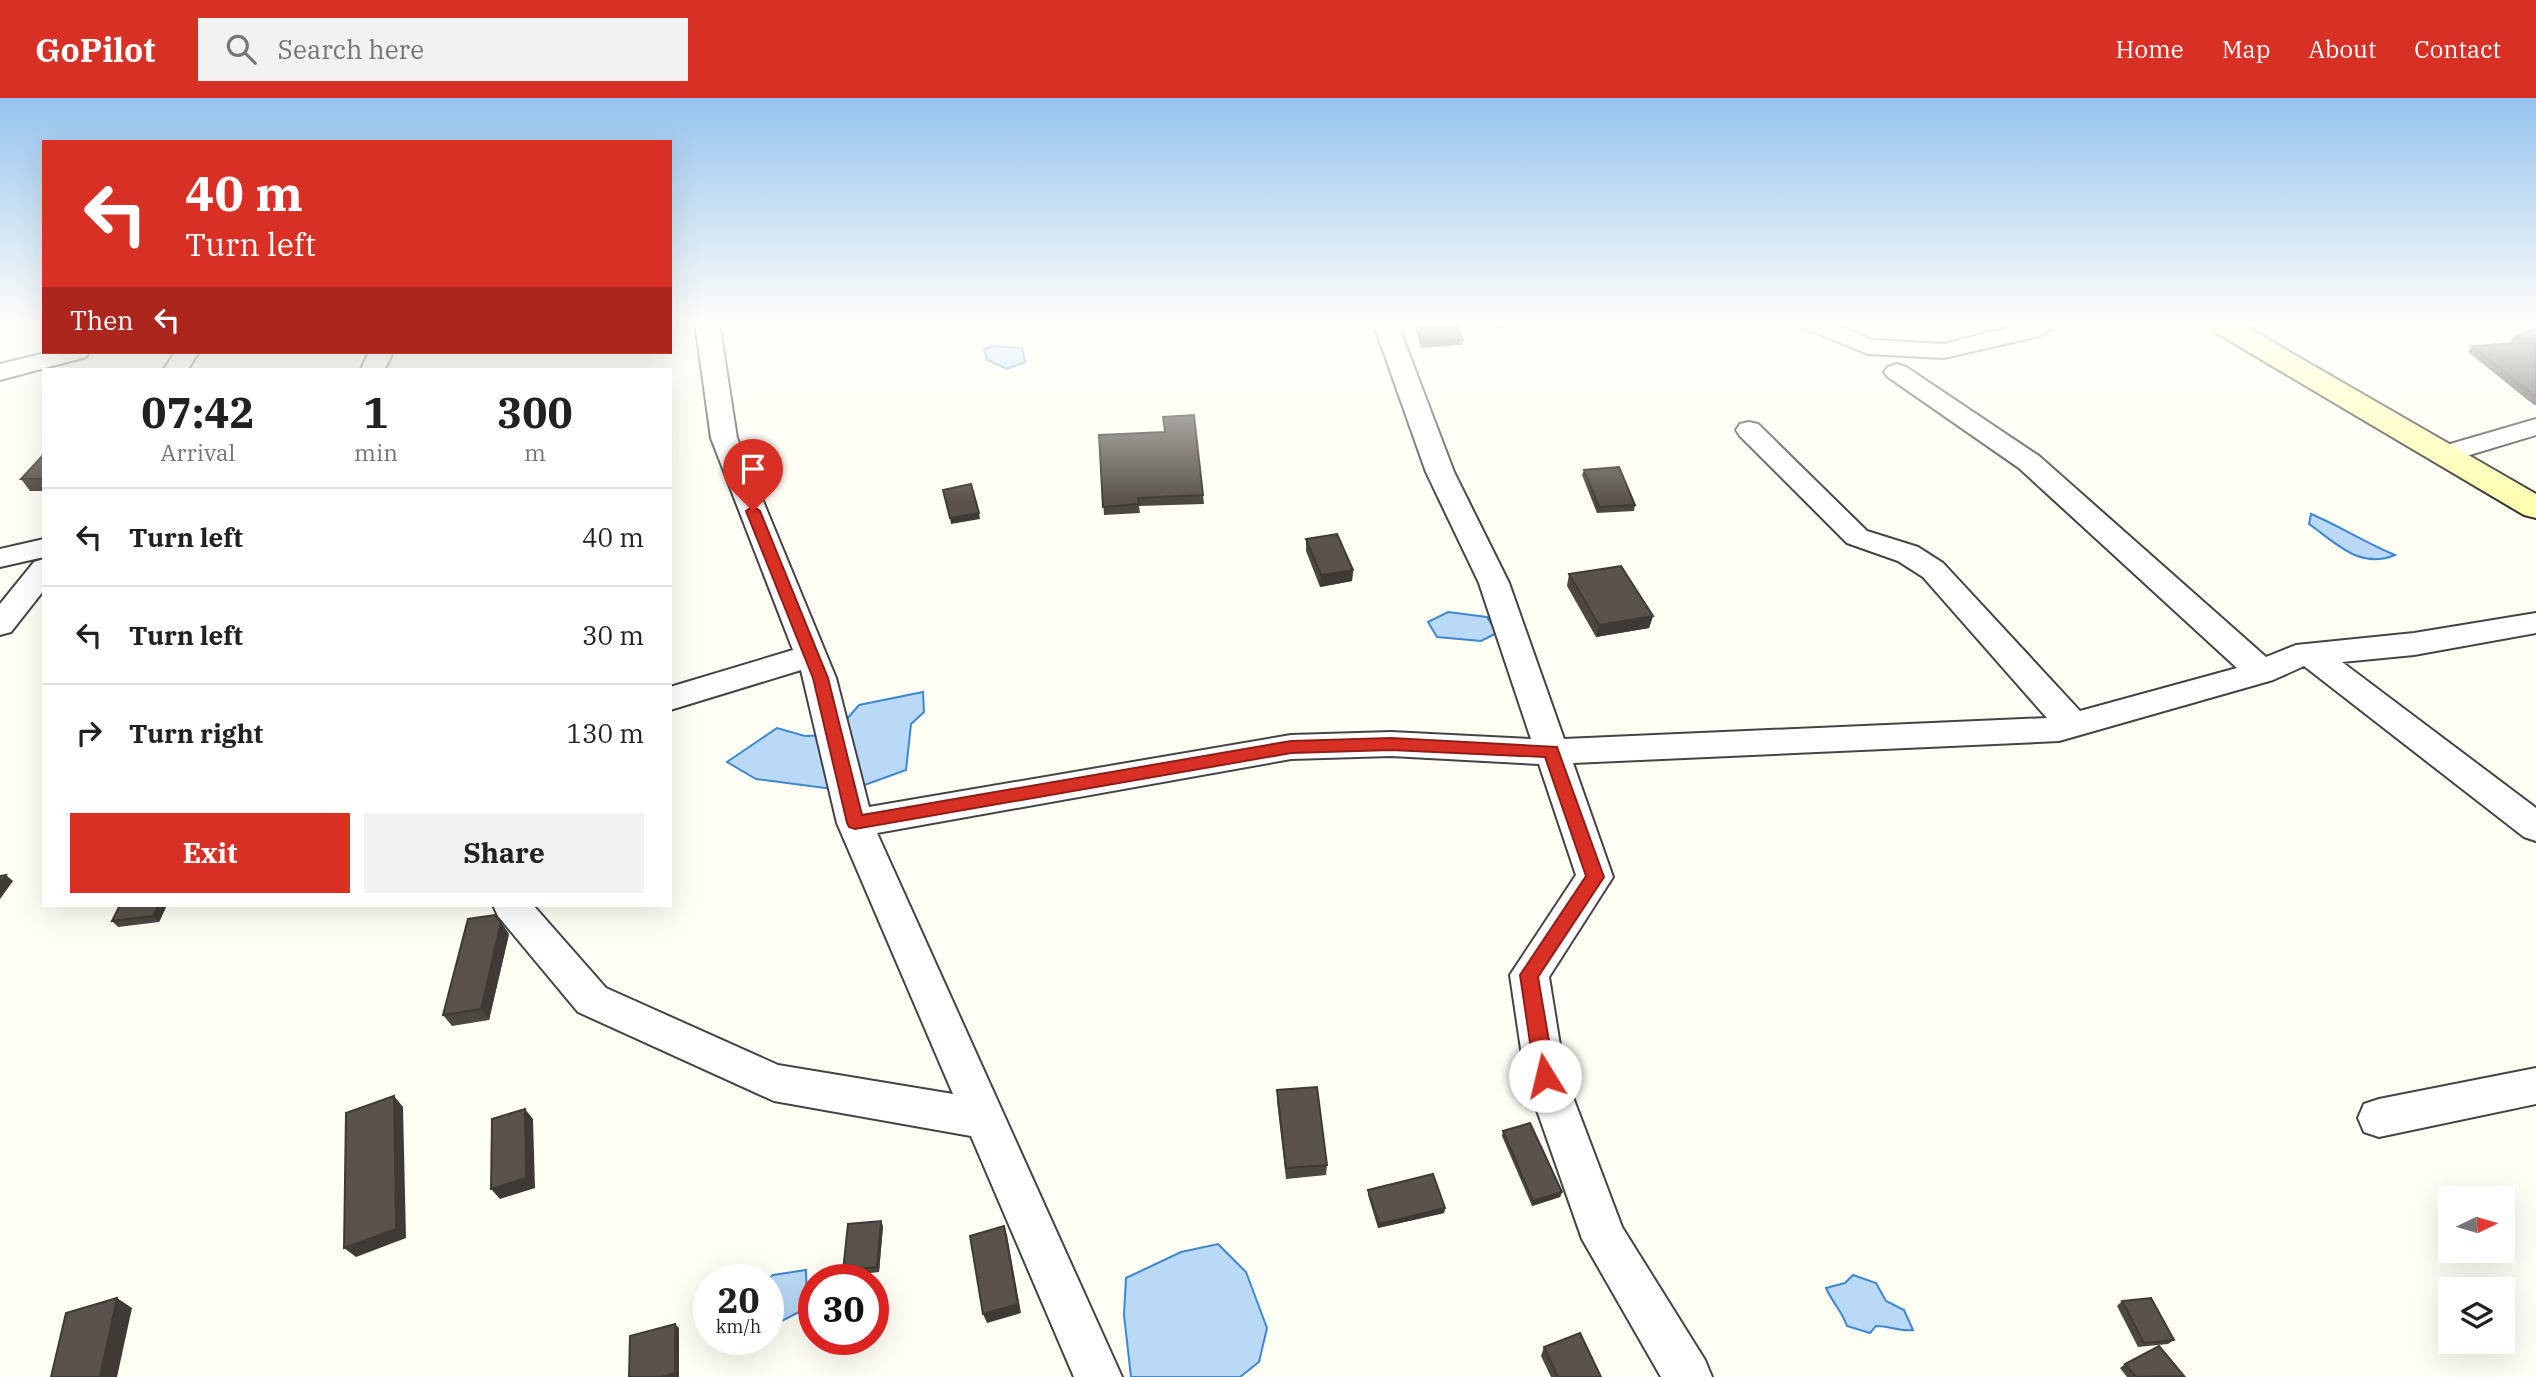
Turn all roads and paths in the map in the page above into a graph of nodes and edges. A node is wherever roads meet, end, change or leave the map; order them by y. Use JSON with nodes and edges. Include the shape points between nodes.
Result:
{"nodes":[{"id":1,"x":716,"y":382,"type":"edge"},
{"id":2,"x":1407,"y":382,"type":"edge"},
{"id":3,"x":1912,"y":382,"type":"edge"},
{"id":4,"x":2319,"y":382,"type":"edge"},
{"id":5,"x":2536,"y":426,"type":"edge"},
{"id":6,"x":1749,"y":430,"type":"dead end"},
{"id":7,"x":2443,"y":455,"type":"junction"},
{"id":8,"x":2536,"y":508,"type":"edge"},
{"id":9,"x":42,"y":548,"type":"edge"},
{"id":10,"x":0,"y":558,"type":"edge"},
{"id":11,"x":42,"y":572,"type":"edge"},
{"id":12,"x":2536,"y":623,"type":"edge"},
{"id":13,"x":0,"y":625,"type":"edge"},
{"id":14,"x":2310,"y":654,"type":"junction"},
{"id":15,"x":811,"y":656,"type":"junction"},
{"id":16,"x":2262,"y":672,"type":"junction"},
{"id":17,"x":672,"y":698,"type":"edge"},
{"id":18,"x":2073,"y":725,"type":"junction"},
{"id":19,"x":1551,"y":751,"type":"junction"},
{"id":20,"x":855,"y":823,"type":"junction"},
{"id":21,"x":2536,"y":827,"type":"edge"},
{"id":22,"x":512,"y":907,"type":"edge"},
{"id":23,"x":2536,"y":1086,"type":"edge"},
{"id":24,"x":2379,"y":1118,"type":"dead end"},
{"id":25,"x":986,"y":1119,"type":"junction"},
{"id":26,"x":1098,"y":1377,"type":"edge"},
{"id":27,"x":1688,"y":1377,"type":"edge"}],
"edges":[{"from":1,"to":15,"type":"street","via":[[724,438]]},
{"from":2,"to":19,"type":"street","via":[[1440,472],[1494,583]]},
{"from":3,"to":16,"type":"street","via":[[2029,462]]},
{"from":4,"to":7,"type":"street"},
{"from":5,"to":7,"type":"street"},
{"from":6,"to":18,"type":"street","via":[[1849,531],[1908,554],[1933,570]]},
{"from":7,"to":8,"type":"street"},
{"from":9,"to":10,"type":"street"},
{"from":11,"to":13,"type":"street"},
{"from":12,"to":14,"type":"street","via":[[2414,644]]},
{"from":14,"to":16,"type":"street"},
{"from":14,"to":21,"type":"street"},
{"from":15,"to":17,"type":"street"},
{"from":15,"to":20,"type":"street"},
{"from":16,"to":18,"type":"street"},
{"from":18,"to":19,"type":"street"},
{"from":19,"to":20,"type":"street","via":[[1391,744],[1291,747]]},
{"from":19,"to":27,"type":"street","via":[[1595,877],[1529,975],[1545,1076],[1605,1238]]},
{"from":20,"to":25,"type":"street"},
{"from":22,"to":25,"type":"street","via":[[592,1000],[774,1083]]},
{"from":23,"to":24,"type":"street"},
{"from":25,"to":26,"type":"street"}]}
